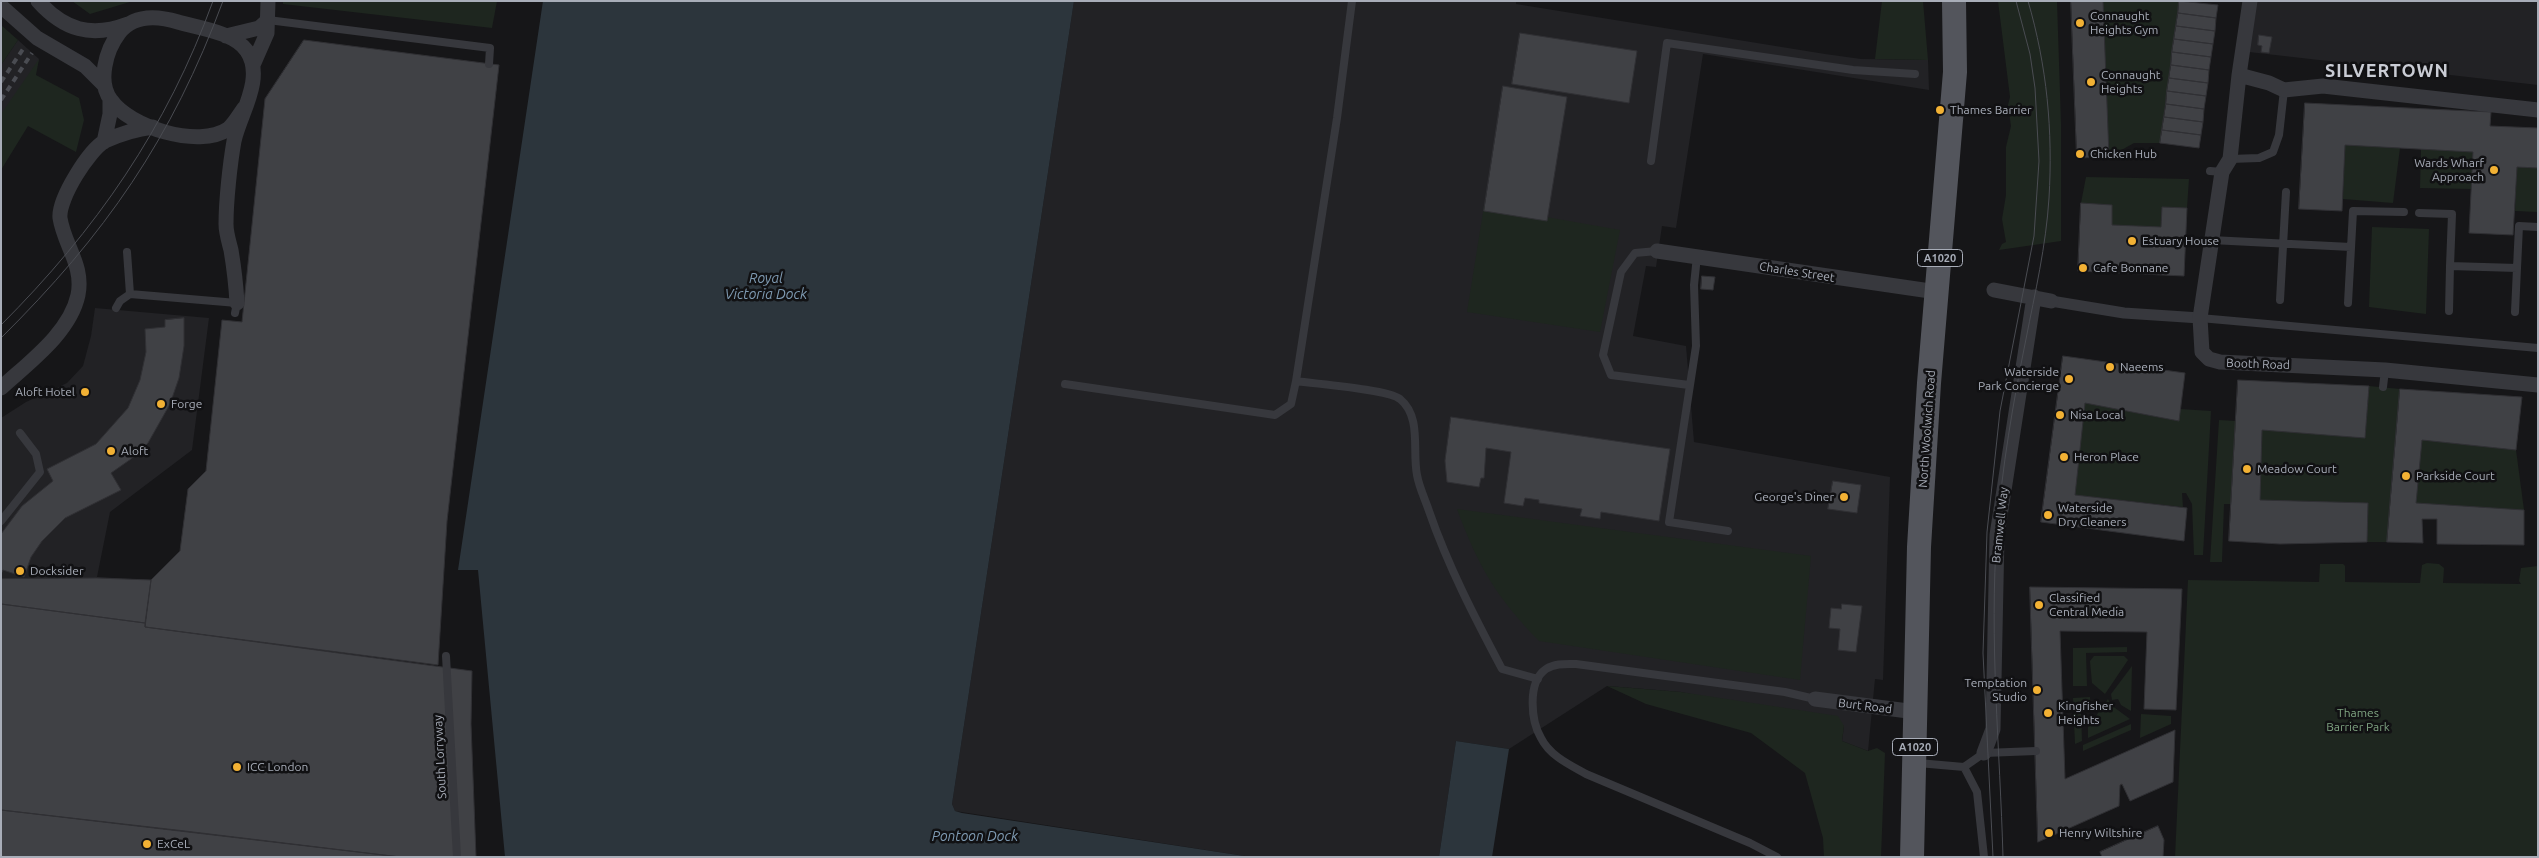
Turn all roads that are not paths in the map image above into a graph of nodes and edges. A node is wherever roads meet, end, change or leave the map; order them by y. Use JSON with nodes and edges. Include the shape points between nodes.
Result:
{"nodes":[{"id":1,"x":38,"y":1,"type":"edge"},
{"id":2,"x":268,"y":1,"type":"edge"},
{"id":3,"x":1352,"y":1,"type":"edge"},
{"id":4,"x":1954,"y":1,"type":"edge"},
{"id":5,"x":2250,"y":1,"type":"edge"},
{"id":6,"x":1,"y":6,"type":"edge"},
{"id":7,"x":268,"y":20,"type":"junction"},
{"id":8,"x":132,"y":22,"type":"junction"},
{"id":9,"x":226,"y":36,"type":"junction"},
{"id":10,"x":489,"y":64,"type":"dead end"},
{"id":11,"x":253,"y":65,"type":"junction"},
{"id":12,"x":1915,"y":74,"type":"dead end"},
{"id":13,"x":2239,"y":75,"type":"junction"},
{"id":14,"x":2284,"y":90,"type":"junction"},
{"id":15,"x":107,"y":93,"type":"junction"},
{"id":16,"x":244,"y":108,"type":"junction"},
{"id":17,"x":2538,"y":110,"type":"edge"},
{"id":18,"x":153,"y":127,"type":"junction"},
{"id":19,"x":104,"y":142,"type":"junction"},
{"id":20,"x":2230,"y":159,"type":"junction"},
{"id":21,"x":1651,"y":161,"type":"dead end"},
{"id":22,"x":2286,"y":192,"type":"dead end"},
{"id":23,"x":2404,"y":212,"type":"dead end"},
{"id":24,"x":2419,"y":213,"type":"dead end"},
{"id":25,"x":2538,"y":227,"type":"edge"},
{"id":26,"x":2211,"y":240,"type":"junction"},
{"id":27,"x":2283,"y":244,"type":"junction"},
{"id":28,"x":2351,"y":247,"type":"junction"},
{"id":29,"x":1656,"y":251,"type":"joint"},
{"id":30,"x":127,"y":252,"type":"dead end"},
{"id":31,"x":1698,"y":256,"type":"junction"},
{"id":32,"x":2450,"y":266,"type":"junction"},
{"id":33,"x":2517,"y":268,"type":"junction"},
{"id":34,"x":1994,"y":290,"type":"dead end"},
{"id":35,"x":1937,"y":292,"type":"junction"},
{"id":36,"x":130,"y":294,"type":"junction"},
{"id":37,"x":2034,"y":298,"type":"junction"},
{"id":38,"x":2280,"y":300,"type":"dead end"},
{"id":39,"x":2051,"y":301,"type":"joint"},
{"id":40,"x":2348,"y":303,"type":"dead end"},
{"id":41,"x":116,"y":308,"type":"dead end"},
{"id":42,"x":236,"y":308,"type":"joint"},
{"id":43,"x":2449,"y":310,"type":"dead end"},
{"id":44,"x":2515,"y":312,"type":"dead end"},
{"id":45,"x":2200,"y":318,"type":"junction"},
{"id":46,"x":2538,"y":348,"type":"edge"},
{"id":47,"x":2385,"y":370,"type":"junction"},
{"id":48,"x":1296,"y":381,"type":"junction"},
{"id":49,"x":1065,"y":384,"type":"dead end"},
{"id":50,"x":1689,"y":385,"type":"junction"},
{"id":51,"x":2538,"y":386,"type":"edge"},
{"id":52,"x":2382,"y":387,"type":"dead end"},
{"id":53,"x":1,"y":388,"type":"edge"},
{"id":54,"x":20,"y":433,"type":"dead end"},
{"id":55,"x":1,"y":521,"type":"edge"},
{"id":56,"x":1728,"y":531,"type":"dead end"},
{"id":57,"x":446,"y":656,"type":"dead end"},
{"id":58,"x":1538,"y":679,"type":"junction"},
{"id":59,"x":1815,"y":699,"type":"joint"},
{"id":60,"x":1916,"y":712,"type":"junction"},
{"id":61,"x":2036,"y":751,"type":"dead end"},
{"id":62,"x":1984,"y":753,"type":"junction"},
{"id":63,"x":1915,"y":763,"type":"junction"},
{"id":64,"x":1964,"y":767,"type":"junction"},
{"id":65,"x":457,"y":857,"type":"edge"},
{"id":66,"x":1777,"y":857,"type":"edge"},
{"id":67,"x":1912,"y":857,"type":"edge"},
{"id":68,"x":1984,"y":857,"type":"edge"}],
"edges":[{"from":1,"to":8,"type":"street","via":[[55,17],[75,28],[95,32]]},
{"from":2,"to":7,"type":"street"},
{"from":3,"to":48,"type":"lane"},
{"from":4,"to":35,"type":"main road","name":"North Woolwich Road","number":"A1020","via":[[1955,72]]},
{"from":5,"to":13,"type":"street","name":"Booth Road"},
{"from":6,"to":15,"type":"street","via":[[37,38],[85,66],[97,76]]},
{"from":7,"to":9,"type":"street","via":[[259,28]]},
{"from":7,"to":10,"type":"lane","via":[[490,48]]},
{"from":7,"to":11,"type":"street"},
{"from":8,"to":9,"type":"street","via":[[162,17]]},
{"from":8,"to":15,"type":"street","via":[[119,33],[108,53],[104,72]]},
{"from":9,"to":11,"type":"street","via":[[240,43]]},
{"from":11,"to":16,"type":"street","via":[[253,84]]},
{"from":12,"to":21,"type":"lane","via":[[1853,70],[1667,43]]},
{"from":13,"to":14,"type":"street"},
{"from":13,"to":20,"type":"street","name":"Booth Road"},
{"from":14,"to":17,"type":"street","via":[[2323,86]]},
{"from":14,"to":20,"type":"lane","via":[[2279,135],[2272,152],[2258,158]]},
{"from":15,"to":18,"type":"street","via":[[122,112]]},
{"from":15,"to":19,"type":"street","via":[[110,114]]},
{"from":16,"to":18,"type":"street","via":[[228,129],[212,136],[186,138]]},
{"from":16,"to":42,"type":"street","via":[[234,142],[226,226],[235,275]]},
{"from":18,"to":19,"type":"street","via":[[137,129]]},
{"from":19,"to":53,"type":"street","via":[[71,184],[62,204],[60,218],[79,276],[77,297],[60,330]]},
{"from":20,"to":26,"type":"street","name":"Booth Road","via":[[2216,172]]},
{"from":22,"to":27,"type":"lane"},
{"from":23,"to":28,"type":"lane","via":[[2353,211]]},
{"from":24,"to":32,"type":"lane","via":[[2452,214]]},
{"from":25,"to":33,"type":"lane","via":[[2519,226]]},
{"from":26,"to":27,"type":"lane"},
{"from":26,"to":45,"type":"street","name":"Booth Road"},
{"from":27,"to":28,"type":"lane"},
{"from":27,"to":38,"type":"lane"},
{"from":28,"to":40,"type":"lane"},
{"from":29,"to":31,"type":"street","name":"Charles Street"},
{"from":29,"to":50,"type":"lane","via":[[1635,253],[1621,272],[1603,355],[1611,375]]},
{"from":30,"to":36,"type":"lane"},
{"from":31,"to":35,"type":"street","name":"Charles Street"},
{"from":31,"to":50,"type":"lane","via":[[1694,285],[1696,346]]},
{"from":32,"to":33,"type":"lane"},
{"from":32,"to":43,"type":"lane"},
{"from":33,"to":44,"type":"lane"},
{"from":34,"to":37,"type":"street"},
{"from":35,"to":60,"type":"main road","name":"North Woolwich Road","number":"A1020","via":[[1919,547]]},
{"from":36,"to":41,"type":"lane"},
{"from":36,"to":42,"type":"lane"},
{"from":37,"to":39,"type":"street"},
{"from":37,"to":62,"type":"street","name":"Bramwell Way","via":[[1997,535],[1993,729]]},
{"from":39,"to":45,"type":"street","via":[[2124,313]]},
{"from":45,"to":46,"type":"lane"},
{"from":45,"to":47,"type":"street","name":"Booth Road","via":[[2202,352],[2209,360]]},
{"from":47,"to":51,"type":"street","name":"Booth Road"},
{"from":47,"to":52,"type":"lane"},
{"from":48,"to":49,"type":"lane","via":[[1291,404],[1275,415]]},
{"from":48,"to":58,"type":"lane","via":[[1399,398],[1411,412],[1417,475],[1439,542],[1469,607],[1502,670]]},
{"from":50,"to":56,"type":"lane","via":[[1669,522]]},
{"from":54,"to":55,"type":"lane","via":[[36,454],[40,472]]},
{"from":57,"to":65,"type":"lane","name":"South Lorryway"},
{"from":58,"to":59,"type":"lane","via":[[1547,668],[1576,664],[1785,692]]},
{"from":58,"to":66,"type":"lane","via":[[1533,702],[1536,727],[1541,739],[1564,762]]},
{"from":59,"to":60,"type":"street","name":"Burt Road"},
{"from":60,"to":63,"type":"main road","name":"North Woolwich Road","number":"A1020"},
{"from":61,"to":62,"type":"lane"},
{"from":62,"to":64,"type":"lane"},
{"from":63,"to":64,"type":"lane"},
{"from":63,"to":67,"type":"main road","name":"North Woolwich Road","number":"A1020"},
{"from":64,"to":68,"type":"lane","via":[[1977,792]]}]}
